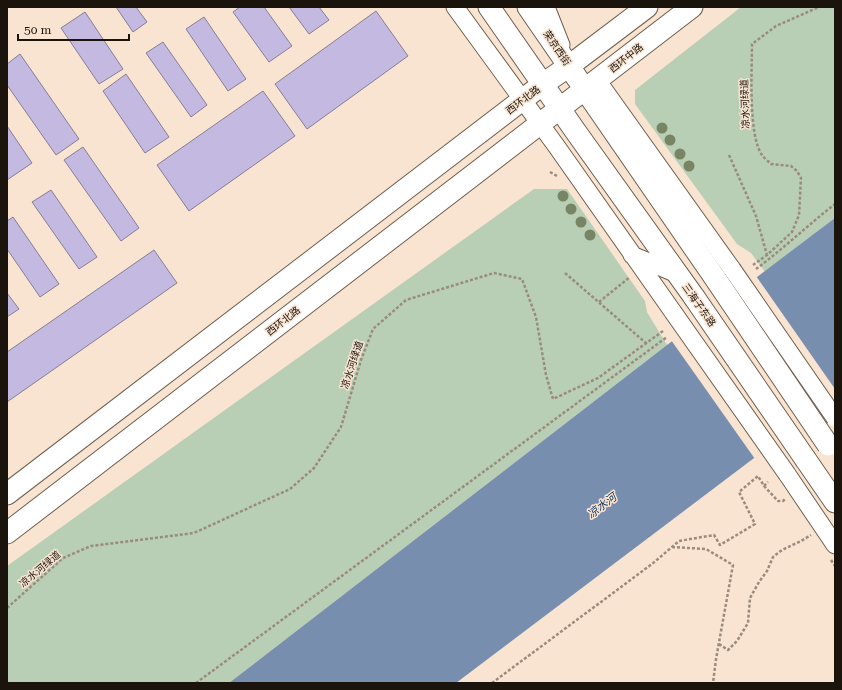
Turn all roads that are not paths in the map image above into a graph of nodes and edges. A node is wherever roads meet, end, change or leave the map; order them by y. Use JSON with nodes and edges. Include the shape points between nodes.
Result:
{"nodes":[{"id":1,"x":455,"y":7,"type":"edge"},
{"id":2,"x":489,"y":7,"type":"edge"},
{"id":3,"x":528,"y":7,"type":"edge"},
{"id":4,"x":546,"y":7,"type":"edge"},
{"id":5,"x":648,"y":7,"type":"edge"},
{"id":6,"x":692,"y":7,"type":"edge"},
{"id":7,"x":569,"y":66,"type":"junction"},
{"id":8,"x":543,"y":84,"type":"junction"},
{"id":9,"x":591,"y":85,"type":"junction"},
{"id":10,"x":522,"y":100,"type":"junction"},
{"id":11,"x":560,"y":109,"type":"junction"},
{"id":12,"x":540,"y":124,"type":"junction"},
{"id":13,"x":676,"y":221,"type":"junction"},
{"id":14,"x":715,"y":246,"type":"junction"},
{"id":15,"x":631,"y":255,"type":"junction"},
{"id":16,"x":677,"y":274,"type":"junction"},
{"id":17,"x":725,"y":275,"type":"junction"},
{"id":18,"x":835,"y":418,"type":"edge"},
{"id":19,"x":833,"y":445,"type":"edge"},
{"id":20,"x":794,"y":477,"type":"junction"},
{"id":21,"x":7,"y":494,"type":"edge"},
{"id":22,"x":835,"y":502,"type":"edge"},
{"id":23,"x":7,"y":533,"type":"edge"},
{"id":24,"x":835,"y":545,"type":"edge"}],
"edges":[{"from":1,"to":10,"type":"street"},
{"from":2,"to":8,"type":"main road"},
{"from":3,"to":7,"type":"main road","name":"荣京西街"},
{"from":4,"to":7,"type":"street"},
{"from":5,"to":7,"type":"main road"},
{"from":6,"to":9,"type":"main road","name":"西环中路"},
{"from":7,"to":8,"type":"main road"},
{"from":7,"to":9,"type":"main road","name":"荣京西街"},
{"from":8,"to":10,"type":"main road","name":"西环北路"},
{"from":8,"to":11,"type":"main road","name":"三海子东路"},
{"from":9,"to":11,"type":"main road","name":"西环中路"},
{"from":9,"to":13,"type":"main road"},
{"from":9,"to":14,"type":"street"},
{"from":10,"to":12,"type":"street"},
{"from":10,"to":21,"type":"main road","name":"西环北路"},
{"from":11,"to":12,"type":"main road","name":"西环北路"},
{"from":11,"to":16,"type":"main road","name":"三海子东路"},
{"from":12,"to":15,"type":"street"},
{"from":12,"to":23,"type":"main road","name":"西环北路"},
{"from":13,"to":14,"type":"street"},
{"from":13,"to":17,"type":"main road"},
{"from":14,"to":17,"type":"street"},
{"from":15,"to":16,"type":"street"},
{"from":15,"to":20,"type":"street","bridge":true},
{"from":16,"to":20,"type":"main road","name":"三海子东路","bridge":true,"via":[[790,438]]},
{"from":17,"to":18,"type":"street","bridge":true},
{"from":17,"to":19,"type":"main road","bridge":true,"via":[[813,423]]},
{"from":20,"to":22,"type":"main road","name":"三海子东路"},
{"from":20,"to":24,"type":"street"}]}
